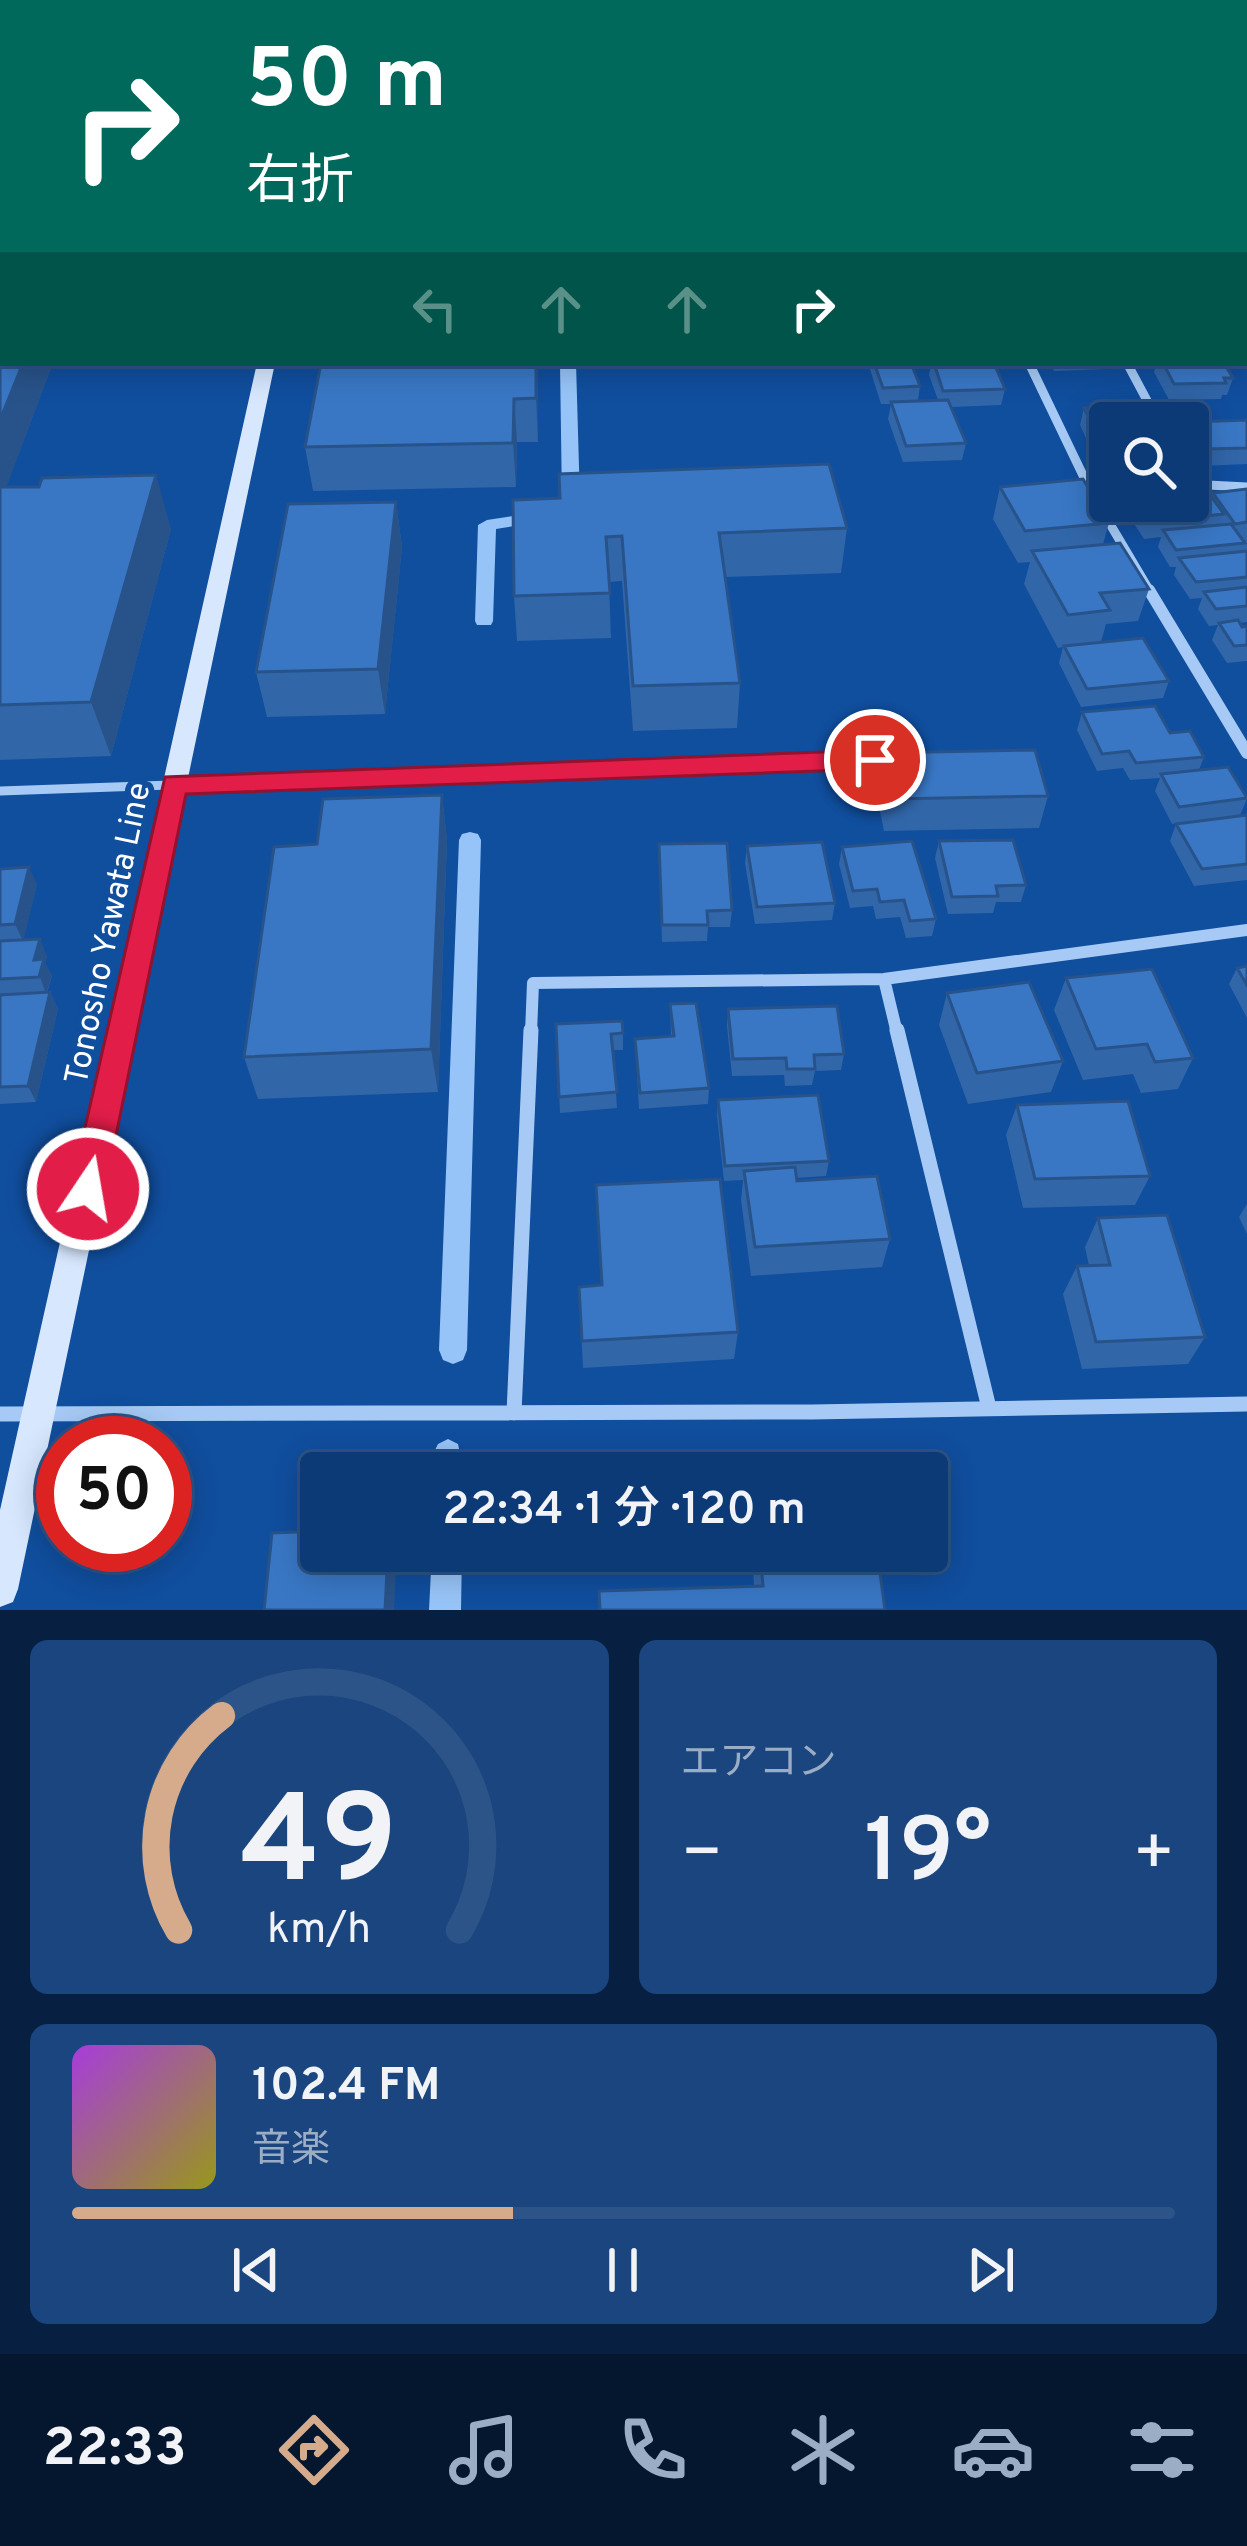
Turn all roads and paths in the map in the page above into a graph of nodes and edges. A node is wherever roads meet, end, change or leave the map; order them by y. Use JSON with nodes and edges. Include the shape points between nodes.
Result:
{"nodes":[{"id":1,"x":265,"y":366,"type":"edge"},
{"id":2,"x":1030,"y":366,"type":"edge"},
{"id":3,"x":1129,"y":366,"type":"edge"},
{"id":4,"x":1148,"y":402,"type":"edge"},
{"id":5,"x":1209,"y":484,"type":"edge"},
{"id":6,"x":1247,"y":487,"type":"edge"},
{"id":7,"x":1089,"y":488,"type":"edge"},
{"id":8,"x":1109,"y":522,"type":"edge"},
{"id":9,"x":1247,"y":753,"type":"edge"},
{"id":10,"x":875,"y":760,"type":"dead end"},
{"id":11,"x":175,"y":784,"type":"junction"},
{"id":12,"x":0,"y":791,"type":"edge"},
{"id":13,"x":1247,"y":930,"type":"edge"},
{"id":14,"x":884,"y":979,"type":"junction"},
{"id":15,"x":1247,"y":1404,"type":"edge"},
{"id":16,"x":989,"y":1408,"type":"junction"},
{"id":17,"x":514,"y":1413,"type":"junction"},
{"id":18,"x":0,"y":1414,"type":"edge"},
{"id":19,"x":39,"y":1414,"type":"junction"},
{"id":20,"x":0,"y":1589,"type":"edge"}],
"edges":[{"from":1,"to":11,"type":"main road","name":"Tonosho Yawata Line"},
{"from":2,"to":7,"type":"street"},
{"from":3,"to":4,"type":"street"},
{"from":5,"to":6,"type":"street"},
{"from":8,"to":9,"type":"street"},
{"from":10,"to":11,"type":"lane"},
{"from":11,"to":12,"type":"lane"},
{"from":11,"to":19,"type":"main road","name":"Tonosho Yawata Line"},
{"from":13,"to":14,"type":"street"},
{"from":14,"to":16,"type":"street"},
{"from":14,"to":17,"type":"street","via":[[533,983]]},
{"from":15,"to":16,"type":"street"},
{"from":16,"to":17,"type":"street"},
{"from":17,"to":19,"type":"street"},
{"from":18,"to":19,"type":"street"},
{"from":19,"to":20,"type":"main road","name":"Tonosho Yawata Line"}]}
